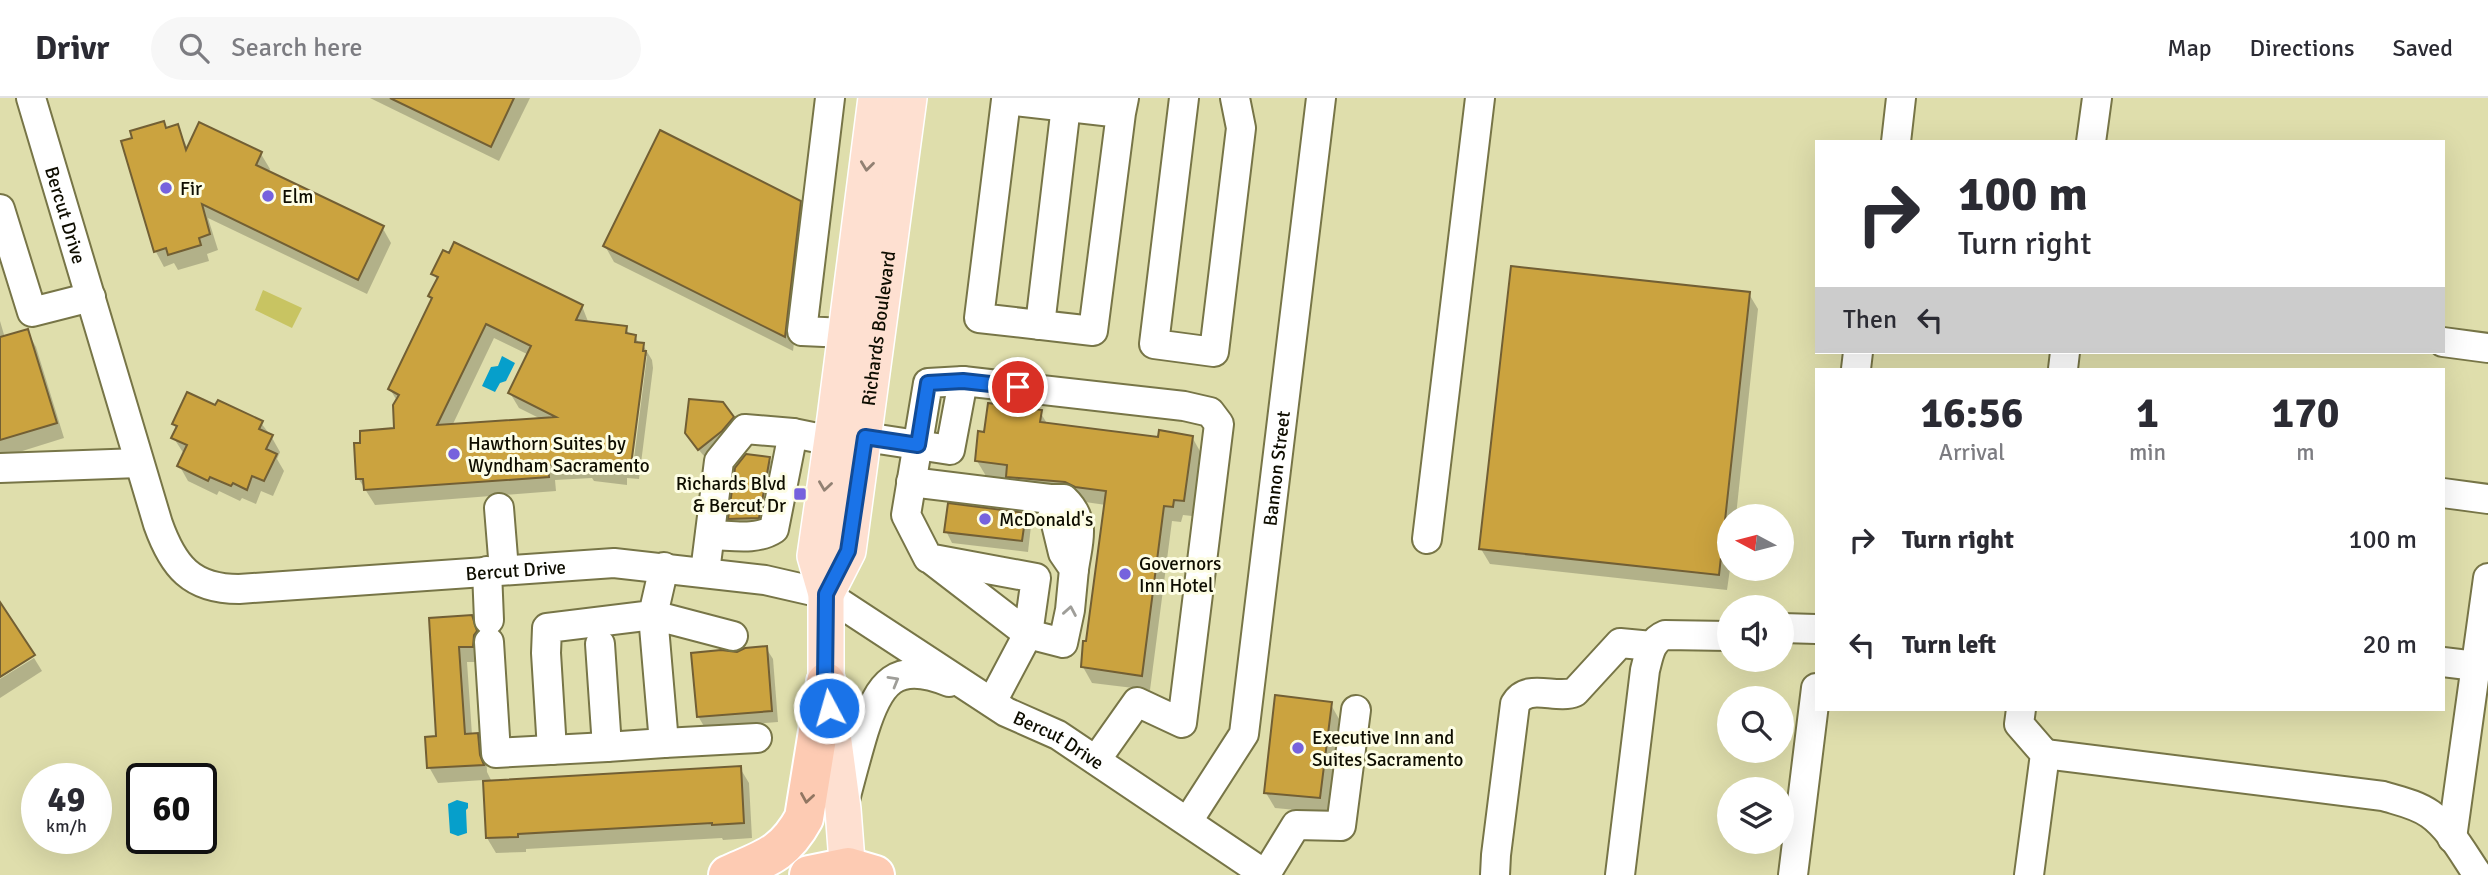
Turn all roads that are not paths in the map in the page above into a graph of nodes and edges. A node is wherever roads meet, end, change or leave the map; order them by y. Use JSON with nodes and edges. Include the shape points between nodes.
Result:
{"nodes":[{"id":1,"x":31,"y":98,"type":"edge"},
{"id":2,"x":830,"y":98,"type":"edge"},
{"id":3,"x":876,"y":98,"type":"edge"},
{"id":4,"x":909,"y":98,"type":"edge"},
{"id":5,"x":1184,"y":98,"type":"edge"},
{"id":6,"x":1235,"y":98,"type":"edge"},
{"id":7,"x":1321,"y":98,"type":"edge"},
{"id":8,"x":1480,"y":98,"type":"edge"},
{"id":9,"x":1901,"y":98,"type":"edge"},
{"id":10,"x":2097,"y":98,"type":"edge"},
{"id":11,"x":1122,"y":105,"type":"edge"},
{"id":12,"x":1066,"y":106,"type":"junction"},
{"id":13,"x":1896,"y":140,"type":"edge"},
{"id":14,"x":2091,"y":140,"type":"edge"},
{"id":15,"x":0,"y":209,"type":"edge"},
{"id":16,"x":90,"y":297,"type":"junction"},
{"id":17,"x":1040,"y":325,"type":"junction"},
{"id":18,"x":846,"y":333,"type":"junction"},
{"id":19,"x":2445,"y":342,"type":"edge"},
{"id":20,"x":2488,"y":348,"type":"edge"},
{"id":21,"x":793,"y":433,"type":"junction"},
{"id":22,"x":848,"y":439,"type":"junction"},
{"id":23,"x":918,"y":445,"type":"junction"},
{"id":24,"x":139,"y":463,"type":"junction"},
{"id":25,"x":0,"y":468,"type":"edge"},
{"id":26,"x":911,"y":482,"type":"junction"},
{"id":27,"x":2445,"y":493,"type":"edge"},
{"id":28,"x":2488,"y":499,"type":"edge"},
{"id":29,"x":499,"y":508,"type":"dead end"},
{"id":30,"x":710,"y":534,"type":"junction"},
{"id":31,"x":1427,"y":539,"type":"dead end"},
{"id":32,"x":928,"y":558,"type":"junction"},
{"id":33,"x":664,"y":567,"type":"junction"},
{"id":34,"x":496,"y":570,"type":"junction"},
{"id":35,"x":705,"y":572,"type":"junction"},
{"id":36,"x":2488,"y":578,"type":"edge"},
{"id":37,"x":826,"y":594,"type":"junction"},
{"id":38,"x":653,"y":615,"type":"junction"},
{"id":39,"x":1794,"y":628,"type":"edge"},
{"id":40,"x":1815,"y":629,"type":"edge"},
{"id":41,"x":1028,"y":634,"type":"junction"},
{"id":42,"x":733,"y":636,"type":"dead end"},
{"id":43,"x":1717,"y":636,"type":"edge"},
{"id":44,"x":600,"y":644,"type":"dead end"},
{"id":45,"x":1652,"y":646,"type":"junction"},
{"id":46,"x":2445,"y":662,"type":"edge"},
{"id":47,"x":2476,"y":666,"type":"junction"},
{"id":48,"x":825,"y":682,"type":"junction"},
{"id":49,"x":1815,"y":696,"type":"edge"},
{"id":50,"x":984,"y":697,"type":"junction"},
{"id":51,"x":1356,"y":710,"type":"dead end"},
{"id":52,"x":2021,"y":711,"type":"edge"},
{"id":53,"x":757,"y":738,"type":"dead end"},
{"id":54,"x":664,"y":743,"type":"junction"},
{"id":55,"x":607,"y":747,"type":"junction"},
{"id":56,"x":552,"y":750,"type":"junction"},
{"id":57,"x":2045,"y":754,"type":"junction"},
{"id":58,"x":1096,"y":760,"type":"junction"},
{"id":59,"x":842,"y":809,"type":"junction"},
{"id":60,"x":1188,"y":821,"type":"junction"},
{"id":61,"x":2452,"y":838,"type":"junction"},
{"id":62,"x":857,"y":872,"type":"edge"},
{"id":63,"x":727,"y":875,"type":"edge"},
{"id":64,"x":809,"y":875,"type":"edge"},
{"id":65,"x":1266,"y":875,"type":"edge"},
{"id":66,"x":1495,"y":875,"type":"edge"},
{"id":67,"x":1620,"y":875,"type":"edge"},
{"id":68,"x":1793,"y":875,"type":"edge"},
{"id":69,"x":2029,"y":875,"type":"edge"},
{"id":70,"x":2478,"y":875,"type":"edge"}],
"edges":[{"from":1,"to":16,"type":"street","name":"Bercut Drive"},
{"from":2,"to":18,"type":"street","via":[[802,331]]},
{"from":3,"to":18,"type":"main road","name":"Richards Boulevard","one_way":true},
{"from":4,"to":22,"type":"main road","name":"Richards Boulevard"},
{"from":5,"to":6,"type":"street","via":[[1154,344],[1214,352],[1241,128]]},
{"from":7,"to":60,"type":"street","name":"Bannon Street","via":[[1244,734]]},
{"from":8,"to":31,"type":"street"},
{"from":9,"to":13,"type":"street"},
{"from":10,"to":14,"type":"street"},
{"from":11,"to":12,"type":"street"},
{"from":11,"to":17,"type":"street","via":[[1093,331]]},
{"from":12,"to":17,"type":"street"},
{"from":12,"to":17,"type":"street","via":[[1006,100],[979,318]]},
{"from":15,"to":16,"type":"street","via":[[32,312]]},
{"from":16,"to":24,"type":"street","name":"Bercut Drive"},
{"from":18,"to":22,"type":"main road","name":"Richards Boulevard"},
{"from":19,"to":20,"type":"street"},
{"from":21,"to":22,"type":"street"},
{"from":21,"to":30,"type":"street","via":[[745,429],[719,461]]},
{"from":21,"to":30,"type":"street","via":[[774,529],[748,536]]},
{"from":22,"to":23,"type":"street"},
{"from":22,"to":37,"type":"main road","name":"Richards Boulevard","via":[[848,551]]},
{"from":23,"to":26,"type":"street"},
{"from":23,"to":58,"type":"street","via":[[950,450],[963,381],[1184,406],[1210,412],[1220,424],[1181,723],[1137,702]]},
{"from":24,"to":25,"type":"street"},
{"from":24,"to":34,"type":"street","name":"Bercut Drive","via":[[168,551],[186,573],[211,586],[239,589]]},
{"from":26,"to":32,"type":"street","via":[[906,515]]},
{"from":41,"to":26,"type":"street","one_way":true,"via":[[1063,643],[1080,522],[1073,508],[1064,499]]},
{"from":27,"to":28,"type":"street"},
{"from":29,"to":34,"type":"street"},
{"from":30,"to":35,"type":"street"},
{"from":32,"to":41,"type":"street"},
{"from":32,"to":41,"type":"street","via":[[1036,578]]},
{"from":33,"to":34,"type":"street","name":"Bercut Drive","via":[[614,563]]},
{"from":33,"to":35,"type":"street","name":"Bercut Drive"},
{"from":33,"to":38,"type":"street"},
{"from":34,"to":56,"type":"street","via":[[489,631],[496,753]]},
{"from":35,"to":37,"type":"street","name":"Bercut Drive"},
{"from":36,"to":47,"type":"street"},
{"from":37,"to":48,"type":"main road","name":"Richards Boulevard"},
{"from":37,"to":50,"type":"street","name":"Bercut Drive"},
{"from":38,"to":42,"type":"street"},
{"from":38,"to":54,"type":"street"},
{"from":38,"to":56,"type":"street","via":[[547,628]]},
{"from":39,"to":40,"type":"street"},
{"from":41,"to":50,"type":"street"},
{"from":43,"to":45,"type":"street","via":[[1665,635]]},
{"from":44,"to":55,"type":"street"},
{"from":45,"to":66,"type":"street","via":[[1620,643],[1568,695],[1527,692],[1519,696]]},
{"from":45,"to":67,"type":"street","via":[[1644,670]]},
{"from":46,"to":47,"type":"street"},
{"from":47,"to":61,"type":"street"},
{"from":48,"to":59,"type":"main road","name":"Richards Boulevard"},
{"from":48,"to":63,"type":"highway","one_way":true,"via":[[804,818],[783,848]]},
{"from":49,"to":68,"type":"street"},
{"from":50,"to":58,"type":"street","name":"Bercut Drive"},
{"from":59,"to":50,"type":"street","one_way":true,"via":[[873,703],[890,681],[920,673]]},
{"from":51,"to":65,"type":"street","via":[[1342,826],[1296,825]]},
{"from":52,"to":57,"type":"street","via":[[2019,724]]},
{"from":53,"to":54,"type":"street"},
{"from":54,"to":55,"type":"street"},
{"from":55,"to":56,"type":"street"},
{"from":57,"to":61,"type":"street","via":[[2383,796],[2431,815]]},
{"from":57,"to":69,"type":"street"},
{"from":58,"to":60,"type":"street","name":"Bercut Drive"},
{"from":59,"to":62,"type":"main road","name":"Richards Boulevard"},
{"from":60,"to":65,"type":"street","name":"Bercut Drive"},
{"from":61,"to":70,"type":"street"},
{"from":62,"to":64,"type":"highway"}]}
